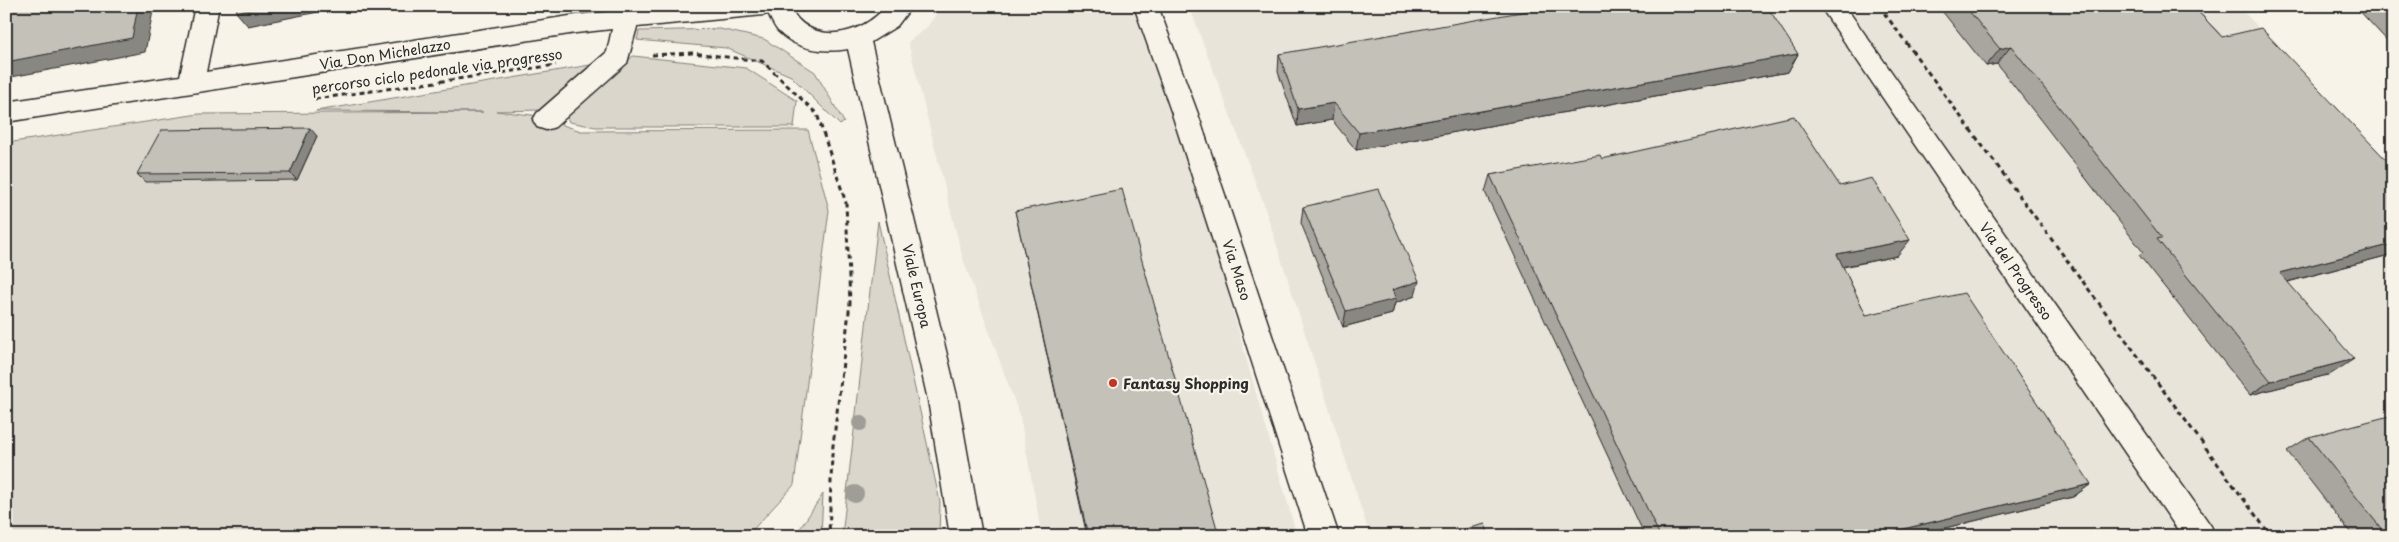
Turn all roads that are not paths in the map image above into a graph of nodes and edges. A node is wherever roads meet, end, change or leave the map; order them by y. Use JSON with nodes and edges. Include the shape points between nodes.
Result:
{"nodes":[{"id":1,"x":207,"y":6,"type":"edge"},
{"id":2,"x":764,"y":6,"type":"edge"},
{"id":3,"x":777,"y":6,"type":"edge"},
{"id":4,"x":900,"y":6,"type":"edge"},
{"id":5,"x":1146,"y":6,"type":"edge"},
{"id":6,"x":1832,"y":6,"type":"edge"},
{"id":7,"x":576,"y":15,"type":"edge"},
{"id":8,"x":627,"y":19,"type":"junction"},
{"id":9,"x":858,"y":38,"type":"junction"},
{"id":10,"x":191,"y":84,"type":"junction"},
{"id":11,"x":6,"y":112,"type":"edge"},
{"id":12,"x":546,"y":120,"type":"dead end"},
{"id":13,"x":966,"y":536,"type":"edge"},
{"id":14,"x":1324,"y":536,"type":"edge"},
{"id":15,"x":2200,"y":536,"type":"edge"}],
"edges":[{"from":1,"to":10,"type":"street"},
{"from":2,"to":8,"type":"street","name":"Via Don Michelazzo"},
{"from":3,"to":9,"type":"street","via":[[780,18],[789,29],[803,37],[839,42]]},
{"from":4,"to":9,"type":"street","via":[[890,20]]},
{"from":5,"to":14,"type":"street","name":"Via Maso","via":[[1185,114]]},
{"from":6,"to":15,"type":"street","name":"Via del Progresso"},
{"from":7,"to":8,"type":"street","name":"Via Don Michelazzo"},
{"from":7,"to":10,"type":"street","name":"Via Don Michelazzo"},
{"from":8,"to":12,"type":"street","via":[[618,56]]},
{"from":9,"to":13,"type":"street","name":"Viale Europa","via":[[943,400]]},
{"from":10,"to":11,"type":"street","name":"Via Don Michelazzo"}]}
